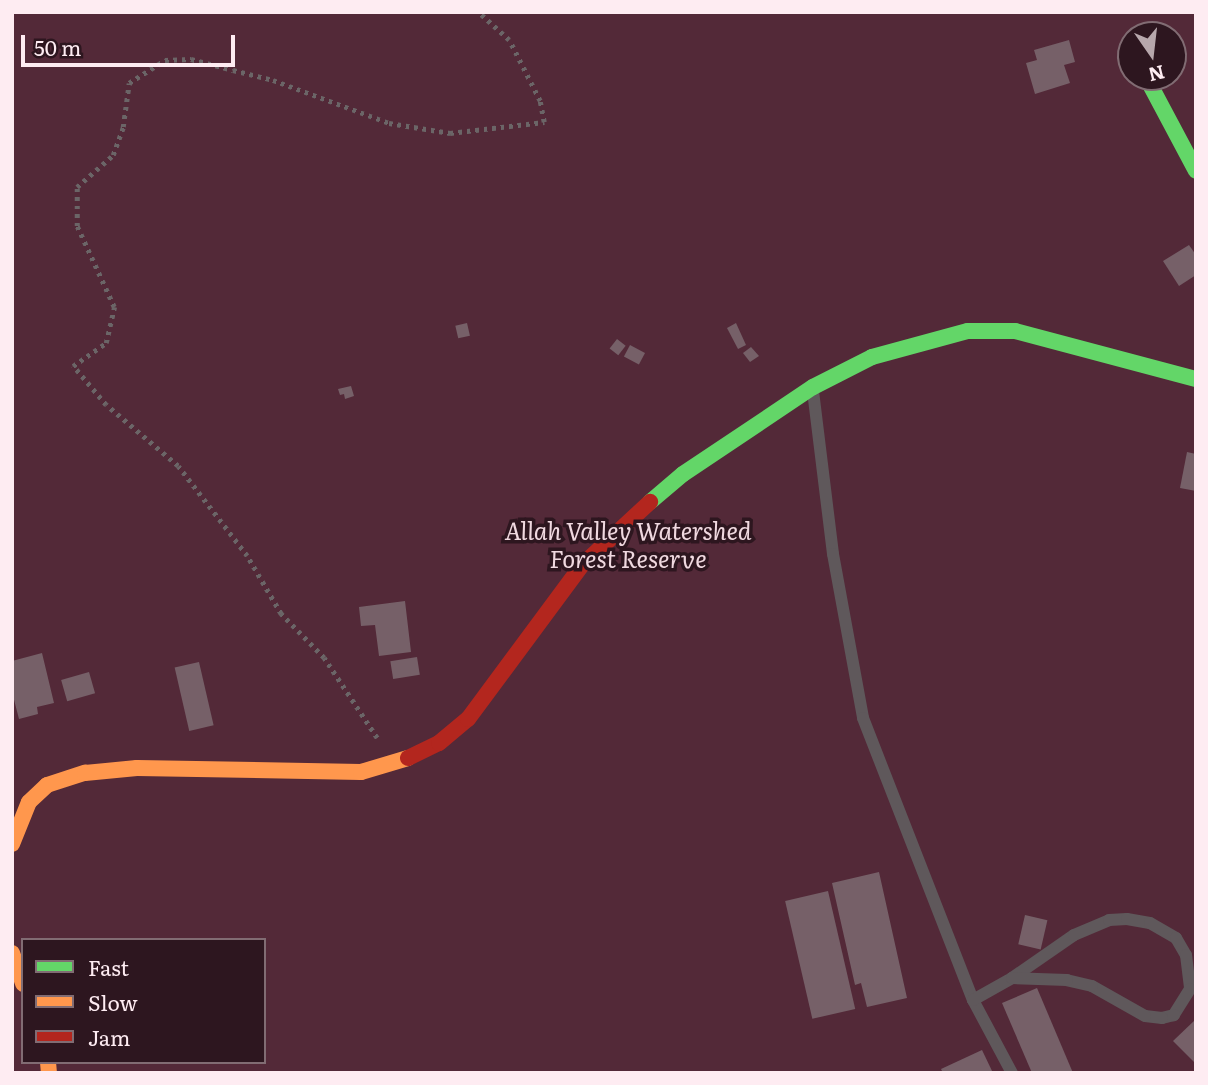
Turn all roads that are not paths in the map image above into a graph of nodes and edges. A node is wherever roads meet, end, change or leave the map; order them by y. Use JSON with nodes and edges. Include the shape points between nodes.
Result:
{"nodes":[{"id":1,"x":1153,"y":91,"type":"edge"},
{"id":2,"x":1196,"y":172,"type":"edge"},
{"id":3,"x":1196,"y":379,"type":"edge"},
{"id":4,"x":813,"y":387,"type":"junction"},
{"id":5,"x":12,"y":844,"type":"edge"},
{"id":6,"x":12,"y":953,"type":"edge"},
{"id":7,"x":21,"y":978,"type":"edge"},
{"id":8,"x":1012,"y":978,"type":"junction"},
{"id":9,"x":973,"y":1000,"type":"junction"},
{"id":10,"x":1012,"y":1073,"type":"edge"}],
"edges":[{"from":1,"to":2,"type":"street"},
{"from":3,"to":4,"type":"street","via":[[1015,331],[968,331],[872,358]]},
{"from":4,"to":5,"type":"street","via":[[683,474],[619,527],[582,565],[468,719],[439,743],[397,764],[361,772],[137,768],[85,774],[47,785],[29,802]]},
{"from":4,"to":9,"type":"lane","via":[[833,554],[863,718]]},
{"from":6,"to":7,"type":"street"},
{"from":8,"to":8,"type":"lane","via":[[1074,935],[1109,920],[1127,919],[1150,923],[1176,938],[1186,955],[1190,989],[1174,1015],[1162,1018],[1145,1016],[1093,986]]},
{"from":8,"to":9,"type":"lane"},
{"from":9,"to":10,"type":"lane"}]}
